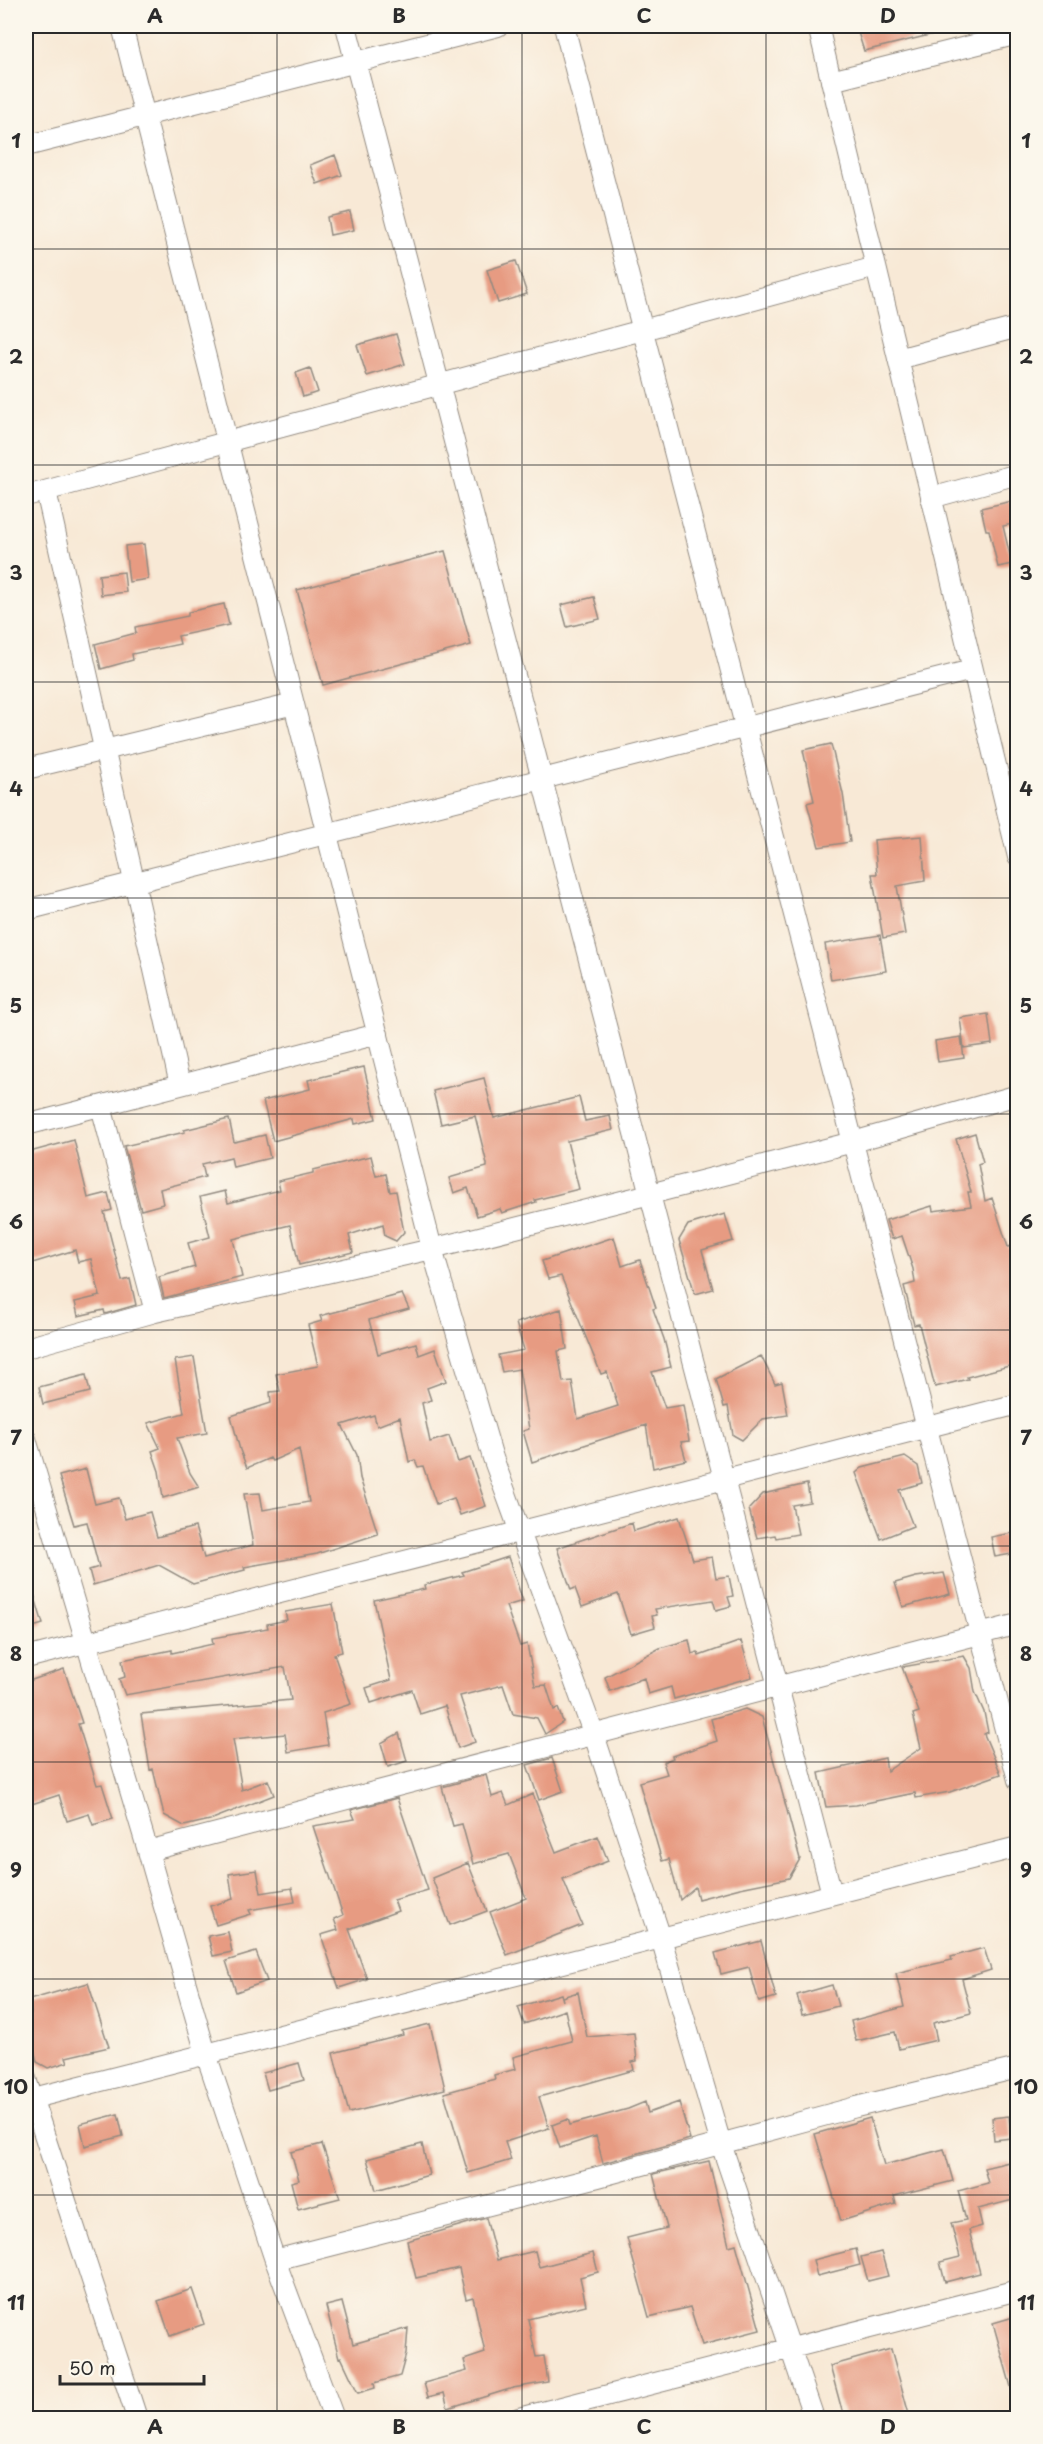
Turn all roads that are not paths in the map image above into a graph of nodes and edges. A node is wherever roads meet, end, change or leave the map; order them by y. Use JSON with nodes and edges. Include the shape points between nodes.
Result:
{"nodes":[{"id":1,"x":122,"y":26,"type":"edge"},
{"id":2,"x":346,"y":26,"type":"edge"},
{"id":3,"x":498,"y":26,"type":"edge"},
{"id":4,"x":564,"y":26,"type":"edge"},
{"id":5,"x":818,"y":26,"type":"edge"},
{"id":6,"x":1017,"y":34,"type":"edge"},
{"id":7,"x":355,"y":62,"type":"junction"},
{"id":8,"x":831,"y":81,"type":"junction"},
{"id":9,"x":145,"y":116,"type":"junction"},
{"id":10,"x":26,"y":146,"type":"edge"},
{"id":11,"x":876,"y":267,"type":"junction"},
{"id":12,"x":1017,"y":327,"type":"edge"},
{"id":13,"x":643,"y":329,"type":"junction"},
{"id":14,"x":898,"y":359,"type":"junction"},
{"id":15,"x":439,"y":385,"type":"junction"},
{"id":16,"x":228,"y":442,"type":"junction"},
{"id":17,"x":1017,"y":474,"type":"edge"},
{"id":18,"x":46,"y":491,"type":"junction"},
{"id":19,"x":26,"y":496,"type":"edge"},
{"id":20,"x":931,"y":498,"type":"junction"},
{"id":21,"x":972,"y":670,"type":"junction"},
{"id":22,"x":294,"y":704,"type":"junction"},
{"id":23,"x":746,"y":727,"type":"junction"},
{"id":24,"x":104,"y":750,"type":"junction"},
{"id":25,"x":26,"y":769,"type":"edge"},
{"id":26,"x":542,"y":779,"type":"junction"},
{"id":27,"x":327,"y":834,"type":"junction"},
{"id":28,"x":1017,"y":858,"type":"edge"},
{"id":29,"x":134,"y":882,"type":"junction"},
{"id":30,"x":26,"y":910,"type":"edge"},
{"id":31,"x":378,"y":1034,"type":"junction"},
{"id":32,"x":180,"y":1085,"type":"junction"},
{"id":33,"x":1017,"y":1095,"type":"edge"},
{"id":34,"x":102,"y":1106,"type":"junction"},
{"id":35,"x":26,"y":1125,"type":"edge"},
{"id":36,"x":853,"y":1142,"type":"junction"},
{"id":37,"x":650,"y":1194,"type":"junction"},
{"id":38,"x":432,"y":1249,"type":"junction"},
{"id":39,"x":155,"y":1312,"type":"junction"},
{"id":40,"x":26,"y":1348,"type":"edge"},
{"id":41,"x":1017,"y":1404,"type":"edge"},
{"id":42,"x":926,"y":1427,"type":"junction"},
{"id":43,"x":26,"y":1439,"type":"edge"},
{"id":44,"x":724,"y":1479,"type":"junction"},
{"id":45,"x":520,"y":1532,"type":"junction"},
{"id":46,"x":1017,"y":1624,"type":"edge"},
{"id":47,"x":980,"y":1634,"type":"junction"},
{"id":48,"x":86,"y":1643,"type":"junction"},
{"id":49,"x":26,"y":1658,"type":"edge"},
{"id":50,"x":778,"y":1687,"type":"junction"},
{"id":51,"x":594,"y":1735,"type":"junction"},
{"id":52,"x":1017,"y":1780,"type":"edge"},
{"id":53,"x":1017,"y":1847,"type":"edge"},
{"id":54,"x":148,"y":1851,"type":"junction"},
{"id":55,"x":832,"y":1894,"type":"junction"},
{"id":56,"x":661,"y":1938,"type":"junction"},
{"id":57,"x":206,"y":2054,"type":"junction"},
{"id":58,"x":1017,"y":2068,"type":"edge"},
{"id":59,"x":26,"y":2079,"type":"edge"},
{"id":60,"x":29,"y":2099,"type":"edge"},
{"id":61,"x":721,"y":2144,"type":"junction"},
{"id":62,"x":274,"y":2260,"type":"junction"},
{"id":63,"x":1017,"y":2290,"type":"edge"},
{"id":64,"x":789,"y":2349,"type":"junction"},
{"id":65,"x":137,"y":2418,"type":"edge"},
{"id":66,"x":334,"y":2418,"type":"edge"},
{"id":67,"x":519,"y":2418,"type":"edge"},
{"id":68,"x":814,"y":2418,"type":"edge"}],
"edges":[{"from":1,"to":9,"type":"street"},
{"from":2,"to":7,"type":"street"},
{"from":3,"to":7,"type":"street"},
{"from":4,"to":13,"type":"street"},
{"from":5,"to":8,"type":"street"},
{"from":6,"to":8,"type":"street"},
{"from":7,"to":9,"type":"street"},
{"from":7,"to":15,"type":"street"},
{"from":8,"to":11,"type":"street"},
{"from":9,"to":10,"type":"street"},
{"from":9,"to":16,"type":"street"},
{"from":11,"to":13,"type":"street"},
{"from":11,"to":14,"type":"street"},
{"from":12,"to":14,"type":"street"},
{"from":13,"to":15,"type":"street"},
{"from":13,"to":23,"type":"street"},
{"from":14,"to":20,"type":"street"},
{"from":15,"to":16,"type":"street"},
{"from":15,"to":26,"type":"street"},
{"from":16,"to":18,"type":"street"},
{"from":16,"to":22,"type":"street"},
{"from":17,"to":20,"type":"street"},
{"from":18,"to":19,"type":"street"},
{"from":18,"to":24,"type":"street"},
{"from":20,"to":21,"type":"street"},
{"from":21,"to":23,"type":"street"},
{"from":21,"to":28,"type":"street"},
{"from":22,"to":24,"type":"street"},
{"from":22,"to":27,"type":"street"},
{"from":23,"to":26,"type":"street"},
{"from":23,"to":36,"type":"street"},
{"from":24,"to":25,"type":"street"},
{"from":24,"to":29,"type":"street"},
{"from":26,"to":27,"type":"street"},
{"from":26,"to":37,"type":"street"},
{"from":27,"to":29,"type":"street"},
{"from":27,"to":31,"type":"street"},
{"from":29,"to":30,"type":"street"},
{"from":29,"to":32,"type":"street"},
{"from":31,"to":32,"type":"street"},
{"from":31,"to":38,"type":"street"},
{"from":32,"to":34,"type":"street"},
{"from":33,"to":36,"type":"street"},
{"from":34,"to":35,"type":"street"},
{"from":34,"to":39,"type":"street"},
{"from":36,"to":37,"type":"street"},
{"from":36,"to":42,"type":"street"},
{"from":37,"to":38,"type":"street"},
{"from":37,"to":44,"type":"street"},
{"from":38,"to":39,"type":"street"},
{"from":38,"to":45,"type":"street","via":[[493,1458]]},
{"from":39,"to":40,"type":"street"},
{"from":41,"to":42,"type":"street"},
{"from":42,"to":44,"type":"street"},
{"from":42,"to":47,"type":"street"},
{"from":43,"to":48,"type":"street"},
{"from":44,"to":45,"type":"street"},
{"from":44,"to":50,"type":"street"},
{"from":45,"to":48,"type":"street"},
{"from":45,"to":51,"type":"street"},
{"from":46,"to":47,"type":"street"},
{"from":47,"to":50,"type":"street"},
{"from":47,"to":52,"type":"street"},
{"from":48,"to":49,"type":"street"},
{"from":48,"to":54,"type":"street"},
{"from":50,"to":51,"type":"street"},
{"from":50,"to":55,"type":"street"},
{"from":51,"to":54,"type":"street"},
{"from":51,"to":56,"type":"street"},
{"from":53,"to":55,"type":"street"},
{"from":54,"to":57,"type":"street"},
{"from":55,"to":56,"type":"street"},
{"from":56,"to":57,"type":"street"},
{"from":56,"to":61,"type":"street"},
{"from":57,"to":60,"type":"street"},
{"from":57,"to":62,"type":"street"},
{"from":58,"to":61,"type":"street"},
{"from":59,"to":60,"type":"street"},
{"from":60,"to":65,"type":"street"},
{"from":61,"to":62,"type":"street"},
{"from":61,"to":64,"type":"street"},
{"from":62,"to":66,"type":"street"},
{"from":63,"to":64,"type":"street"},
{"from":64,"to":67,"type":"street"},
{"from":64,"to":68,"type":"street"}]}
